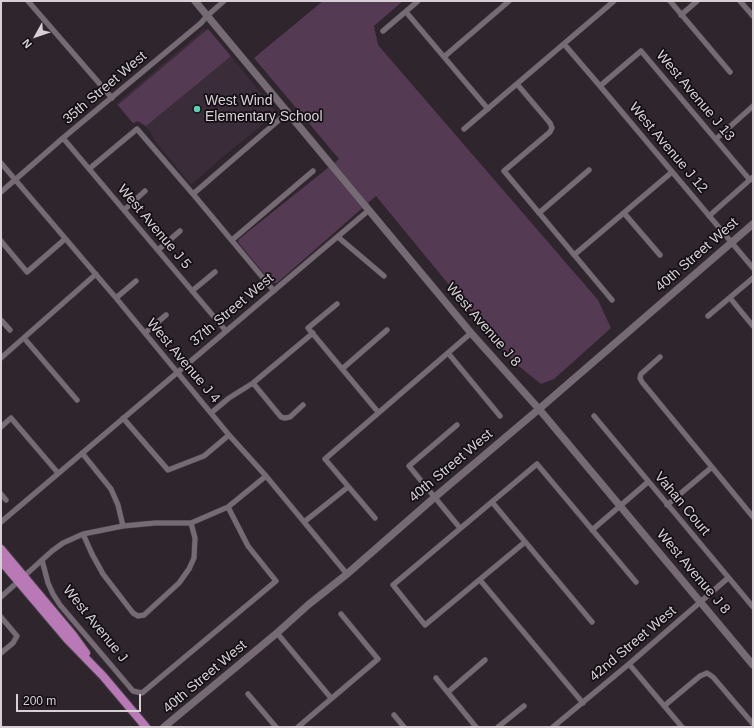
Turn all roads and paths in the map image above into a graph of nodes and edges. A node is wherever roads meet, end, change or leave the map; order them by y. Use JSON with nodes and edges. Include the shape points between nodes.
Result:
{"nodes":[{"id":1,"x":28,"y":1,"type":"edge"},
{"id":2,"x":195,"y":1,"type":"edge"},
{"id":3,"x":224,"y":1,"type":"edge"},
{"id":4,"x":418,"y":1,"type":"edge"},
{"id":5,"x":509,"y":1,"type":"edge"},
{"id":6,"x":614,"y":1,"type":"edge"},
{"id":7,"x":670,"y":1,"type":"edge"},
{"id":8,"x":697,"y":1,"type":"edge"},
{"id":9,"x":740,"y":1,"type":"edge"},
{"id":10,"x":406,"y":12,"type":"junction"},
{"id":11,"x":681,"y":15,"type":"junction"},
{"id":12,"x":207,"y":16,"type":"junction"},
{"id":13,"x":753,"y":16,"type":"edge"},
{"id":14,"x":383,"y":31,"type":"dead end"},
{"id":15,"x":564,"y":44,"type":"junction"},
{"id":16,"x":444,"y":56,"type":"junction"},
{"id":17,"x":730,"y":72,"type":"dead end"},
{"id":18,"x":517,"y":84,"type":"junction"},
{"id":19,"x":600,"y":86,"type":"junction"},
{"id":20,"x":112,"y":98,"type":"junction"},
{"id":21,"x":753,"y":106,"type":"edge"},
{"id":22,"x":488,"y":109,"type":"junction"},
{"id":23,"x":287,"y":113,"type":"junction"},
{"id":24,"x":464,"y":129,"type":"dead end"},
{"id":25,"x":63,"y":138,"type":"junction"},
{"id":26,"x":716,"y":139,"type":"junction"},
{"id":27,"x":1,"y":163,"type":"edge"},
{"id":28,"x":89,"y":169,"type":"junction"},
{"id":29,"x":589,"y":170,"type":"dead end"},
{"id":30,"x":313,"y":171,"type":"dead end"},
{"id":31,"x":672,"y":172,"type":"junction"},
{"id":32,"x":751,"y":178,"type":"edge"},
{"id":33,"x":15,"y":180,"type":"junction"},
{"id":34,"x":145,"y":191,"type":"dead end"},
{"id":35,"x":1,"y":192,"type":"edge"},
{"id":36,"x":193,"y":194,"type":"junction"},
{"id":37,"x":124,"y":210,"type":"junction"},
{"id":38,"x":369,"y":210,"type":"junction"},
{"id":39,"x":539,"y":213,"type":"junction"},
{"id":40,"x":624,"y":213,"type":"junction"},
{"id":41,"x":709,"y":216,"type":"junction"},
{"id":42,"x":753,"y":224,"type":"edge"},
{"id":43,"x":180,"y":231,"type":"dead end"},
{"id":44,"x":338,"y":237,"type":"junction"},
{"id":45,"x":65,"y":239,"type":"junction"},
{"id":46,"x":232,"y":240,"type":"junction"},
{"id":47,"x":1,"y":241,"type":"edge"},
{"id":48,"x":731,"y":243,"type":"junction"},
{"id":49,"x":158,"y":250,"type":"junction"},
{"id":50,"x":574,"y":255,"type":"junction"},
{"id":51,"x":660,"y":255,"type":"dead end"},
{"id":52,"x":753,"y":268,"type":"edge"},
{"id":53,"x":215,"y":272,"type":"dead end"},
{"id":54,"x":96,"y":274,"type":"junction"},
{"id":55,"x":384,"y":276,"type":"dead end"},
{"id":56,"x":753,"y":278,"type":"edge"},
{"id":57,"x":136,"y":281,"type":"dead end"},
{"id":58,"x":192,"y":291,"type":"junction"},
{"id":59,"x":274,"y":291,"type":"junction"},
{"id":60,"x":116,"y":298,"type":"junction"},
{"id":61,"x":730,"y":298,"type":"junction"},
{"id":62,"x":612,"y":300,"type":"dead end"},
{"id":63,"x":337,"y":304,"type":"dead end"},
{"id":64,"x":166,"y":315,"type":"dead end"},
{"id":65,"x":708,"y":316,"type":"dead end"},
{"id":66,"x":1,"y":320,"type":"edge"},
{"id":67,"x":753,"y":326,"type":"edge"},
{"id":68,"x":10,"y":330,"type":"dead end"},
{"id":69,"x":387,"y":330,"type":"dead end"},
{"id":70,"x":226,"y":332,"type":"junction"},
{"id":71,"x":145,"y":333,"type":"junction"},
{"id":72,"x":313,"y":333,"type":"junction"},
{"id":73,"x":471,"y":333,"type":"junction"},
{"id":74,"x":24,"y":338,"type":"junction"},
{"id":75,"x":448,"y":353,"type":"junction"},
{"id":76,"x":660,"y":357,"type":"dead end"},
{"id":77,"x":1,"y":358,"type":"edge"},
{"id":78,"x":342,"y":368,"type":"junction"},
{"id":79,"x":178,"y":372,"type":"junction"},
{"id":80,"x":254,"y":383,"type":"junction"},
{"id":81,"x":77,"y":400,"type":"dead end"},
{"id":82,"x":303,"y":405,"type":"dead end"},
{"id":83,"x":539,"y":409,"type":"junction"},
{"id":84,"x":211,"y":412,"type":"junction"},
{"id":85,"x":378,"y":412,"type":"junction"},
{"id":86,"x":500,"y":416,"type":"dead end"},
{"id":87,"x":594,"y":416,"type":"dead end"},
{"id":88,"x":123,"y":418,"type":"junction"},
{"id":89,"x":456,"y":425,"type":"dead end"},
{"id":90,"x":1,"y":427,"type":"edge"},
{"id":91,"x":229,"y":435,"type":"junction"},
{"id":92,"x":82,"y":453,"type":"junction"},
{"id":93,"x":712,"y":467,"type":"junction"},
{"id":94,"x":58,"y":473,"type":"junction"},
{"id":95,"x":266,"y":476,"type":"junction"},
{"id":96,"x":648,"y":482,"type":"junction"},
{"id":97,"x":348,"y":487,"type":"junction"},
{"id":98,"x":1,"y":494,"type":"edge"},
{"id":99,"x":435,"y":497,"type":"junction"},
{"id":100,"x":6,"y":500,"type":"dead end"},
{"id":101,"x":492,"y":502,"type":"junction"},
{"id":102,"x":667,"y":505,"type":"junction"},
{"id":103,"x":620,"y":506,"type":"junction"},
{"id":104,"x":228,"y":507,"type":"junction"},
{"id":105,"x":753,"y":517,"type":"edge"},
{"id":106,"x":375,"y":518,"type":"dead end"},
{"id":107,"x":1,"y":522,"type":"edge"},
{"id":108,"x":304,"y":522,"type":"junction"},
{"id":109,"x":191,"y":523,"type":"junction"},
{"id":110,"x":123,"y":526,"type":"junction"},
{"id":111,"x":460,"y":528,"type":"junction"},
{"id":112,"x":592,"y":530,"type":"junction"},
{"id":113,"x":83,"y":534,"type":"junction"},
{"id":114,"x":525,"y":542,"type":"junction"},
{"id":115,"x":1,"y":549,"type":"edge"},
{"id":116,"x":42,"y":560,"type":"junction"},
{"id":117,"x":1,"y":561,"type":"edge"},
{"id":118,"x":347,"y":574,"type":"junction"},
{"id":119,"x":728,"y":578,"type":"junction"},
{"id":120,"x":21,"y":579,"type":"junction"},
{"id":121,"x":480,"y":580,"type":"junction"},
{"id":122,"x":636,"y":582,"type":"dead end"},
{"id":123,"x":1,"y":597,"type":"edge"},
{"id":124,"x":701,"y":602,"type":"junction"},
{"id":125,"x":753,"y":607,"type":"edge"},
{"id":126,"x":341,"y":614,"type":"dead end"},
{"id":127,"x":1,"y":617,"type":"edge"},
{"id":128,"x":592,"y":622,"type":"dead end"},
{"id":129,"x":277,"y":633,"type":"junction"},
{"id":130,"x":1,"y":653,"type":"edge"},
{"id":131,"x":485,"y":660,"type":"dead end"},
{"id":132,"x":629,"y":664,"type":"junction"},
{"id":133,"x":753,"y":665,"type":"edge"},
{"id":134,"x":436,"y":678,"type":"dead end"},
{"id":135,"x":448,"y":692,"type":"junction"},
{"id":136,"x":248,"y":694,"type":"dead end"},
{"id":137,"x":331,"y":698,"type":"junction"},
{"id":138,"x":582,"y":703,"type":"junction"},
{"id":139,"x":524,"y":706,"type":"dead end"},
{"id":140,"x":664,"y":706,"type":"junction"},
{"id":141,"x":394,"y":715,"type":"dead end"},
{"id":142,"x":753,"y":724,"type":"edge"},
{"id":143,"x":146,"y":727,"type":"edge"},
{"id":144,"x":164,"y":727,"type":"edge"},
{"id":145,"x":276,"y":727,"type":"edge"},
{"id":146,"x":298,"y":727,"type":"edge"},
{"id":147,"x":404,"y":727,"type":"edge"},
{"id":148,"x":476,"y":727,"type":"edge"},
{"id":149,"x":498,"y":727,"type":"edge"},
{"id":150,"x":553,"y":727,"type":"edge"},
{"id":151,"x":682,"y":727,"type":"edge"}],
"edges":[{"from":1,"to":20,"type":"street"},
{"from":2,"to":12,"type":"street","name":"West Avenue J 8"},
{"from":3,"to":12,"type":"street","name":"35th Street West"},
{"from":4,"to":10,"type":"street"},
{"from":5,"to":16,"type":"street"},
{"from":6,"to":15,"type":"street"},
{"from":7,"to":11,"type":"street"},
{"from":8,"to":11,"type":"street"},
{"from":9,"to":13,"type":"street"},
{"from":10,"to":14,"type":"street"},
{"from":10,"to":16,"type":"street"},
{"from":11,"to":17,"type":"street"},
{"from":12,"to":20,"type":"street","name":"35th Street West"},
{"from":12,"to":23,"type":"street","name":"West Avenue J 8"},
{"from":15,"to":18,"type":"street"},
{"from":15,"to":19,"type":"street","name":"West Avenue J 12"},
{"from":16,"to":22,"type":"street"},
{"from":18,"to":22,"type":"street"},
{"from":18,"to":39,"type":"street","via":[[552,128],[504,171]]},
{"from":19,"to":26,"type":"street","name":"West Avenue J 13","via":[[641,51]]},
{"from":19,"to":31,"type":"street","name":"West Avenue J 12"},
{"from":20,"to":25,"type":"street","name":"35th Street West"},
{"from":21,"to":26,"type":"street"},
{"from":22,"to":24,"type":"street"},
{"from":23,"to":36,"type":"street"},
{"from":23,"to":38,"type":"street","name":"West Avenue J 8"},
{"from":25,"to":28,"type":"street","name":"West Avenue J 5"},
{"from":25,"to":33,"type":"street","name":"35th Street West"},
{"from":26,"to":32,"type":"street","name":"West Avenue J 13"},
{"from":27,"to":33,"type":"street","name":"West Avenue J 4"},
{"from":28,"to":36,"type":"street","via":[[137,129]]},
{"from":28,"to":37,"type":"street","name":"West Avenue J 5"},
{"from":29,"to":39,"type":"street"},
{"from":30,"to":46,"type":"street"},
{"from":31,"to":40,"type":"street"},
{"from":31,"to":41,"type":"street","name":"West Avenue J 12"},
{"from":32,"to":41,"type":"street"},
{"from":33,"to":35,"type":"street","name":"35th Street West"},
{"from":33,"to":45,"type":"street","name":"West Avenue J 4"},
{"from":34,"to":37,"type":"street"},
{"from":36,"to":46,"type":"street"},
{"from":37,"to":49,"type":"street","name":"West Avenue J 5"},
{"from":38,"to":44,"type":"street","name":"37th Street West"},
{"from":38,"to":73,"type":"street","name":"West Avenue J 8"},
{"from":39,"to":50,"type":"street"},
{"from":40,"to":50,"type":"street"},
{"from":40,"to":51,"type":"street"},
{"from":41,"to":48,"type":"street","name":"West Avenue J 12"},
{"from":42,"to":48,"type":"street","name":"40th Street West"},
{"from":43,"to":49,"type":"street"},
{"from":44,"to":55,"type":"street"},
{"from":44,"to":59,"type":"street","name":"37th Street West"},
{"from":45,"to":47,"type":"street","via":[[27,272]]},
{"from":45,"to":54,"type":"street","name":"West Avenue J 4"},
{"from":46,"to":59,"type":"street"},
{"from":48,"to":52,"type":"street","name":"West Avenue J 12"},
{"from":48,"to":83,"type":"street","name":"40th Street West"},
{"from":49,"to":58,"type":"street","name":"West Avenue J 5"},
{"from":50,"to":62,"type":"street"},
{"from":53,"to":58,"type":"street"},
{"from":54,"to":60,"type":"street","name":"West Avenue J 4"},
{"from":54,"to":74,"type":"street"},
{"from":56,"to":61,"type":"street"},
{"from":57,"to":60,"type":"street"},
{"from":58,"to":70,"type":"street","name":"West Avenue J 5"},
{"from":59,"to":70,"type":"street","name":"37th Street West"},
{"from":60,"to":71,"type":"street","name":"West Avenue J 4"},
{"from":61,"to":65,"type":"street"},
{"from":61,"to":67,"type":"street"},
{"from":63,"to":72,"type":"street","via":[[308,328]]},
{"from":64,"to":71,"type":"street"},
{"from":66,"to":68,"type":"street"},
{"from":69,"to":78,"type":"street"},
{"from":70,"to":79,"type":"street","name":"37th Street West"},
{"from":71,"to":79,"type":"street","name":"West Avenue J 4"},
{"from":72,"to":78,"type":"street"},
{"from":72,"to":80,"type":"street"},
{"from":73,"to":75,"type":"street"},
{"from":73,"to":83,"type":"street","name":"West Avenue J 8"},
{"from":74,"to":77,"type":"street"},
{"from":74,"to":81,"type":"street"},
{"from":75,"to":85,"type":"street"},
{"from":75,"to":86,"type":"street"},
{"from":76,"to":93,"type":"street","via":[[641,374],[640,378]]},
{"from":78,"to":85,"type":"street"},
{"from":79,"to":84,"type":"street","name":"West Avenue J 4"},
{"from":79,"to":88,"type":"street","name":"37th Street West"},
{"from":80,"to":82,"type":"street","via":[[281,417],[290,417]]},
{"from":80,"to":84,"type":"street","via":[[228,398]]},
{"from":83,"to":99,"type":"street","name":"40th Street West"},
{"from":83,"to":103,"type":"street","name":"West Avenue J 8"},
{"from":84,"to":91,"type":"street","name":"West Avenue J 4"},
{"from":85,"to":97,"type":"street","via":[[325,459]]},
{"from":87,"to":96,"type":"street","name":"Vahan Court"},
{"from":88,"to":91,"type":"street","via":[[168,470],[204,456]]},
{"from":88,"to":92,"type":"street","name":"37th Street West"},
{"from":89,"to":99,"type":"street","via":[[409,466]]},
{"from":90,"to":94,"type":"street","via":[[12,418]]},
{"from":91,"to":95,"type":"street","name":"West Avenue J 4"},
{"from":92,"to":94,"type":"street","name":"37th Street West"},
{"from":92,"to":110,"type":"street","via":[[111,489],[118,504]]},
{"from":93,"to":102,"type":"street"},
{"from":93,"to":105,"type":"street"},
{"from":94,"to":107,"type":"street","name":"37th Street West"},
{"from":95,"to":104,"type":"street"},
{"from":95,"to":108,"type":"street","name":"West Avenue J 4"},
{"from":96,"to":102,"type":"street","name":"Vahan Court"},
{"from":96,"to":103,"type":"street"},
{"from":97,"to":106,"type":"street"},
{"from":97,"to":108,"type":"street"},
{"from":98,"to":100,"type":"street"},
{"from":99,"to":111,"type":"street"},
{"from":99,"to":118,"type":"street","name":"40th Street West"},
{"from":101,"to":111,"type":"street"},
{"from":101,"to":112,"type":"street","via":[[537,464]]},
{"from":101,"to":114,"type":"street"},
{"from":102,"to":119,"type":"street","name":"Vahan Court"},
{"from":103,"to":112,"type":"street"},
{"from":103,"to":124,"type":"street","name":"West Avenue J 8"},
{"from":104,"to":109,"type":"street"},
{"from":104,"to":116,"type":"street","name":"West Avenue J","via":[[248,546],[276,581],[142,693],[132,691],[60,605],[48,583]]},
{"from":108,"to":118,"type":"street","name":"West Avenue J 4"},
{"from":109,"to":110,"type":"street"},
{"from":109,"to":113,"type":"street","via":[[195,538],[194,558],[189,569],[179,583],[144,615],[138,616],[103,574]]},
{"from":110,"to":113,"type":"street"},
{"from":111,"to":121,"type":"street","via":[[393,586],[426,625]]},
{"from":112,"to":122,"type":"street"},
{"from":113,"to":116,"type":"street","via":[[63,543]]},
{"from":114,"to":121,"type":"street"},
{"from":114,"to":128,"type":"street"},
{"from":115,"to":120,"type":"main road","name":"West Avenue J"},
{"from":116,"to":120,"type":"street"},
{"from":117,"to":120,"type":"main road","name":"West Avenue J"},
{"from":118,"to":129,"type":"street","name":"40th Street West"},
{"from":119,"to":124,"type":"street","name":"42nd Street West"},
{"from":119,"to":125,"type":"street","name":"Vahan Court"},
{"from":120,"to":123,"type":"street"},
{"from":120,"to":143,"type":"main road","name":"West Avenue J","via":[[66,639],[103,676]]},
{"from":121,"to":138,"type":"street"},
{"from":124,"to":132,"type":"street","name":"42nd Street West"},
{"from":124,"to":133,"type":"street","name":"West Avenue J 8"},
{"from":126,"to":137,"type":"street","via":[[378,659]]},
{"from":127,"to":130,"type":"street","via":[[17,636]]},
{"from":129,"to":137,"type":"street"},
{"from":129,"to":144,"type":"street","name":"40th Street West"},
{"from":131,"to":135,"type":"street"},
{"from":132,"to":138,"type":"street","name":"42nd Street West"},
{"from":132,"to":140,"type":"street"},
{"from":134,"to":135,"type":"street"},
{"from":135,"to":148,"type":"street"},
{"from":136,"to":145,"type":"street"},
{"from":137,"to":146,"type":"street"},
{"from":138,"to":150,"type":"street","name":"42nd Street West"},
{"from":139,"to":149,"type":"street"},
{"from":140,"to":142,"type":"street","via":[[706,673],[713,677]]},
{"from":140,"to":151,"type":"street"},
{"from":141,"to":147,"type":"street"}]}
